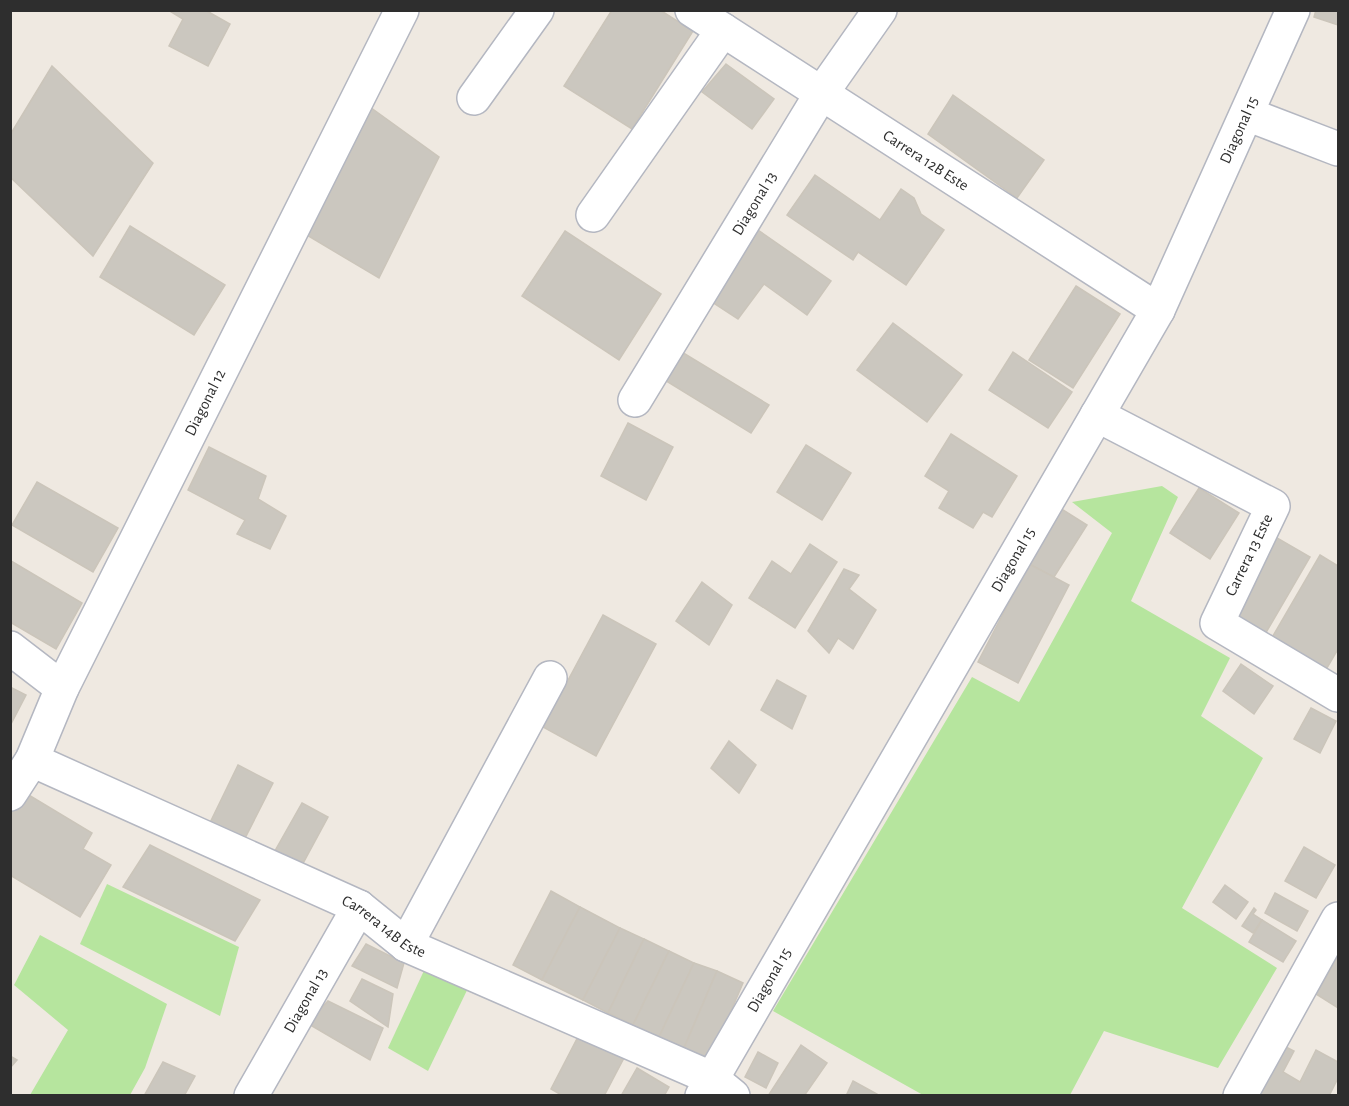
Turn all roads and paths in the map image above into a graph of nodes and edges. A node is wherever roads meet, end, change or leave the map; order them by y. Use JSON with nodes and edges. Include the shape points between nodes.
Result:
{"nodes":[{"id":1,"x":402,"y":10,"type":"edge"},
{"id":2,"x":537,"y":10,"type":"edge"},
{"id":3,"x":692,"y":10,"type":"edge"},
{"id":4,"x":880,"y":10,"type":"edge"},
{"id":5,"x":1293,"y":10,"type":"edge"},
{"id":6,"x":723,"y":30,"type":"junction"},
{"id":7,"x":821,"y":94,"type":"junction"},
{"id":8,"x":474,"y":98,"type":"dead end"},
{"id":9,"x":1247,"y":114,"type":"junction"},
{"id":10,"x":1338,"y":149,"type":"edge"},
{"id":11,"x":593,"y":215,"type":"dead end"},
{"id":12,"x":1158,"y":310,"type":"junction"},
{"id":13,"x":635,"y":400,"type":"dead end"},
{"id":14,"x":1097,"y":415,"type":"junction"},
{"id":15,"x":10,"y":648,"type":"edge"},
{"id":16,"x":550,"y":678,"type":"dead end"},
{"id":17,"x":62,"y":688,"type":"junction"},
{"id":18,"x":1338,"y":695,"type":"edge"},
{"id":19,"x":32,"y":760,"type":"junction"},
{"id":20,"x":10,"y":794,"type":"edge"},
{"id":21,"x":359,"y":907,"type":"junction"},
{"id":22,"x":1338,"y":920,"type":"edge"},
{"id":23,"x":406,"y":945,"type":"junction"},
{"id":24,"x":715,"y":1090,"type":"edge"},
{"id":25,"x":251,"y":1095,"type":"edge"},
{"id":26,"x":1240,"y":1095,"type":"edge"}],
"edges":[{"from":1,"to":17,"type":"street","name":"Diagonal 12"},
{"from":2,"to":8,"type":"street"},
{"from":3,"to":6,"type":"street","name":"Carrera 12B Este"},
{"from":4,"to":7,"type":"street","name":"Diagonal 13"},
{"from":5,"to":9,"type":"street","name":"Diagonal 15"},
{"from":6,"to":7,"type":"street","name":"Carrera 12B Este"},
{"from":6,"to":11,"type":"street"},
{"from":7,"to":12,"type":"street","name":"Carrera 12B Este"},
{"from":7,"to":13,"type":"street","name":"Diagonal 13"},
{"from":9,"to":10,"type":"street"},
{"from":9,"to":12,"type":"street","name":"Diagonal 15"},
{"from":12,"to":14,"type":"street","name":"Diagonal 15"},
{"from":14,"to":18,"type":"street","name":"Carrera 13 Este","via":[[1273,506],[1217,623]]},
{"from":14,"to":24,"type":"street","name":"Diagonal 15"},
{"from":15,"to":17,"type":"street"},
{"from":16,"to":23,"type":"street"},
{"from":17,"to":19,"type":"street","name":"Diagonal 12"},
{"from":19,"to":20,"type":"street","name":"Diagonal 12"},
{"from":19,"to":21,"type":"street","name":"Carrera 14B Este"},
{"from":21,"to":23,"type":"street","name":"Carrera 14B Este"},
{"from":21,"to":25,"type":"street","name":"Diagonal 13"},
{"from":22,"to":26,"type":"street"},
{"from":23,"to":24,"type":"street","name":"Carrera 14B Este"}]}
